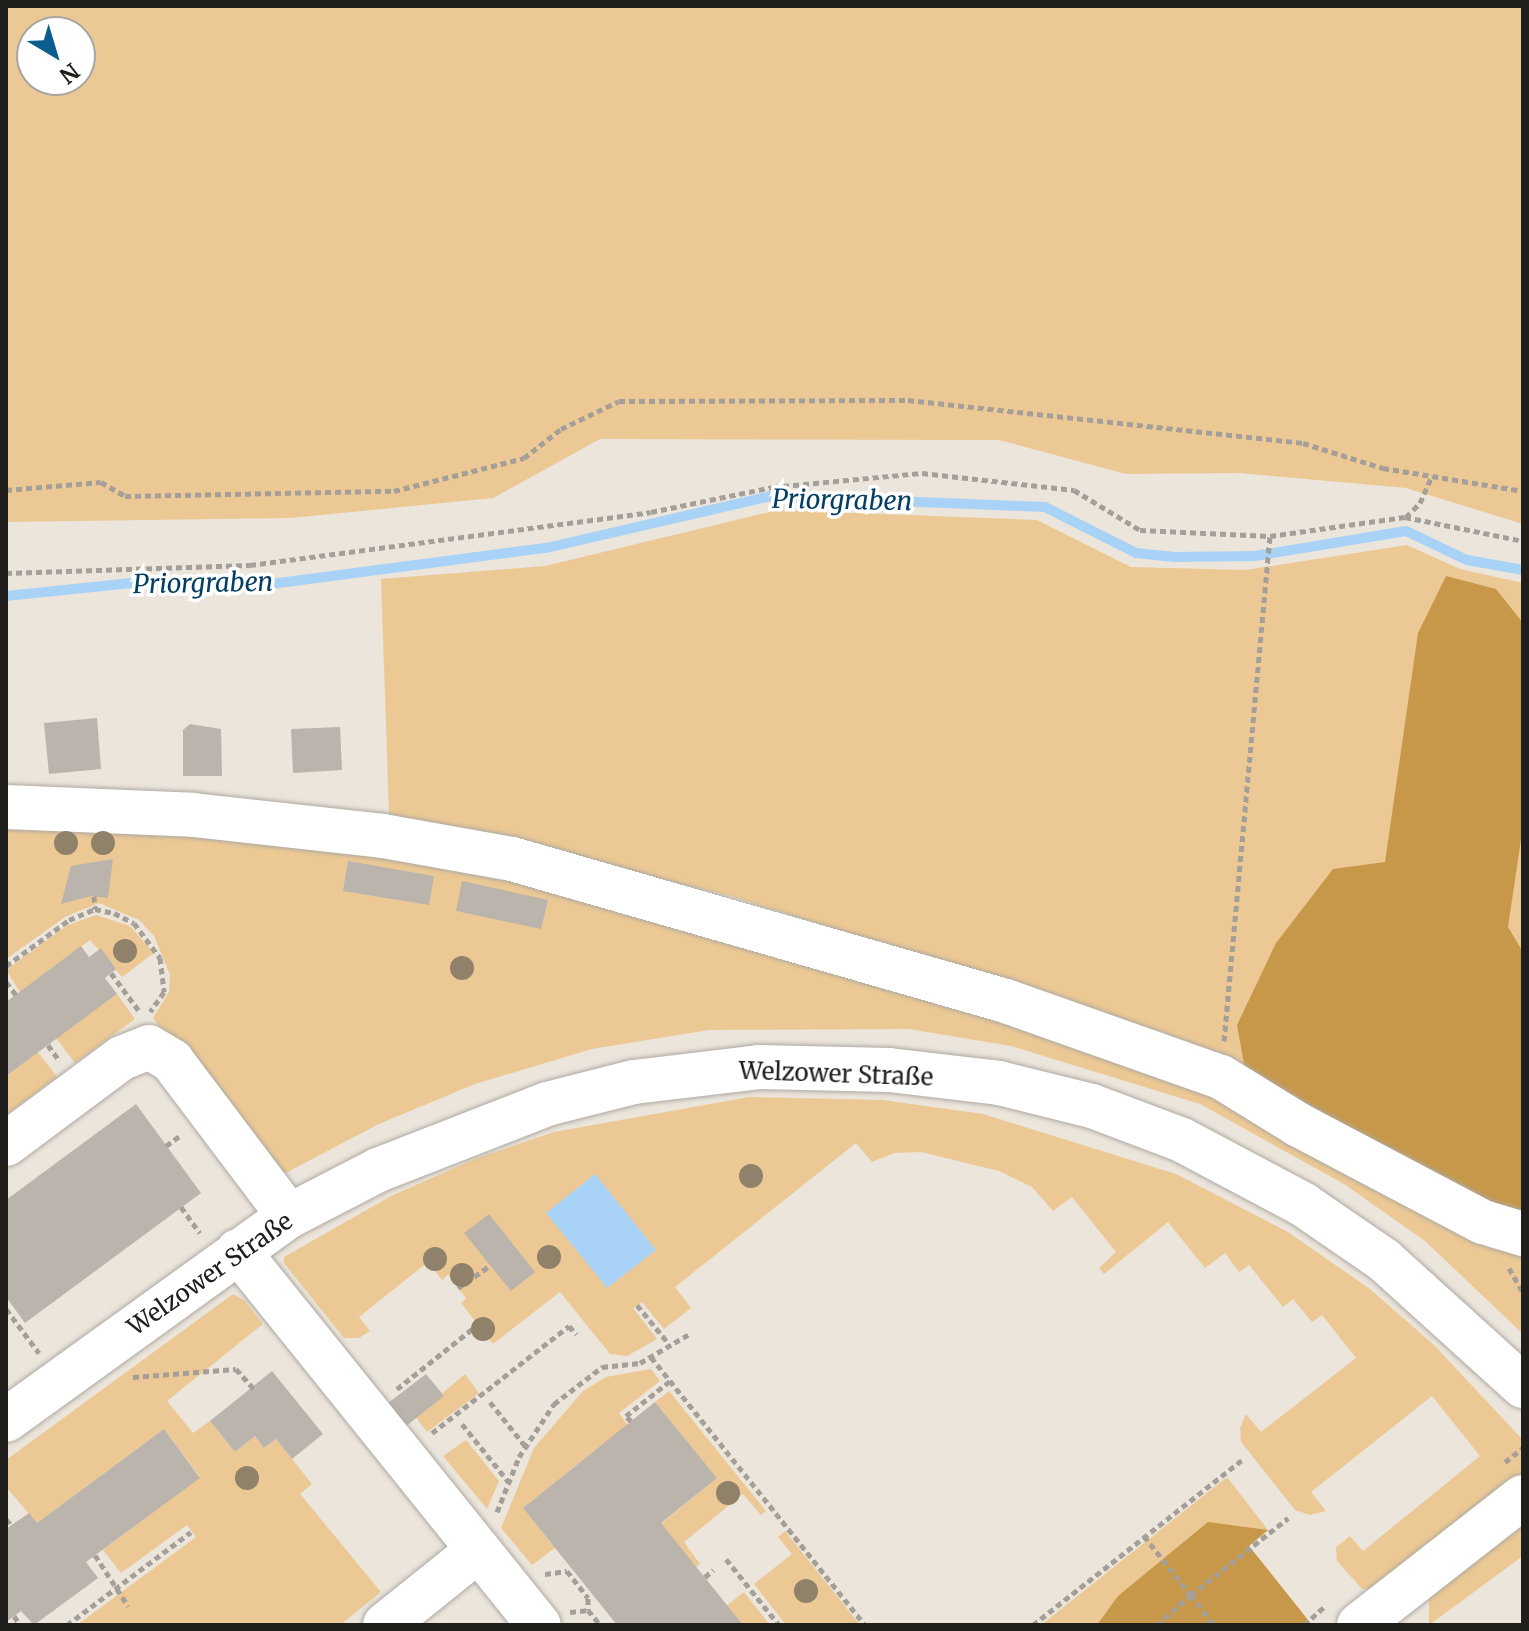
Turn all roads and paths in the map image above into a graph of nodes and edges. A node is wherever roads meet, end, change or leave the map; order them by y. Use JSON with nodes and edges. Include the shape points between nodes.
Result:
{"nodes":[{"id":1,"x":1432,"y":476,"type":"junction"},
{"id":2,"x":6,"y":490,"type":"edge"},
{"id":3,"x":1523,"y":491,"type":"edge"},
{"id":4,"x":1405,"y":517,"type":"junction"},
{"id":5,"x":1270,"y":536,"type":"junction"},
{"id":6,"x":1523,"y":541,"type":"edge"},
{"id":7,"x":6,"y":573,"type":"edge"},
{"id":8,"x":6,"y":807,"type":"edge"},
{"id":9,"x":94,"y":896,"type":"dead end"},
{"id":10,"x":95,"y":909,"type":"junction"},
{"id":11,"x":6,"y":966,"type":"edge"},
{"id":12,"x":111,"y":973,"type":"dead end"},
{"id":13,"x":6,"y":982,"type":"edge"},
{"id":14,"x":16,"y":995,"type":"dead end"},
{"id":15,"x":48,"y":1045,"type":"dead end"},
{"id":16,"x":58,"y":1058,"type":"dead end"},
{"id":17,"x":1221,"y":1077,"type":"junction"},
{"id":18,"x":6,"y":1144,"type":"edge"},
{"id":19,"x":181,"y":1207,"type":"dead end"},
{"id":20,"x":289,"y":1216,"type":"junction"},
{"id":21,"x":1523,"y":1234,"type":"edge"},
{"id":22,"x":220,"y":1244,"type":"junction"},
{"id":23,"x":490,"y":1266,"type":"dead end"},
{"id":24,"x":458,"y":1288,"type":"dead end"},
{"id":25,"x":637,"y":1305,"type":"dead end"},
{"id":26,"x":6,"y":1309,"type":"edge"},
{"id":27,"x":476,"y":1326,"type":"dead end"},
{"id":28,"x":691,"y":1333,"type":"dead end"},
{"id":29,"x":576,"y":1334,"type":"dead end"},
{"id":30,"x":669,"y":1344,"type":"junction"},
{"id":31,"x":34,"y":1346,"type":"dead end"},
{"id":32,"x":651,"y":1357,"type":"junction"},
{"id":33,"x":122,"y":1377,"type":"dead end"},
{"id":34,"x":670,"y":1381,"type":"junction"},
{"id":35,"x":1523,"y":1386,"type":"edge"},
{"id":36,"x":256,"y":1391,"type":"dead end"},
{"id":37,"x":386,"y":1397,"type":"dead end"},
{"id":38,"x":490,"y":1402,"type":"dead end"},
{"id":39,"x":6,"y":1420,"type":"edge"},
{"id":40,"x":631,"y":1421,"type":"dead end"},
{"id":41,"x":462,"y":1424,"type":"dead end"},
{"id":42,"x":422,"y":1441,"type":"dead end"},
{"id":43,"x":526,"y":1447,"type":"junction"},
{"id":44,"x":1242,"y":1460,"type":"dead end"},
{"id":45,"x":508,"y":1481,"type":"junction"},
{"id":46,"x":1523,"y":1497,"type":"edge"},
{"id":47,"x":1288,"y":1518,"type":"dead end"},
{"id":48,"x":6,"y":1519,"type":"edge"},
{"id":49,"x":11,"y":1525,"type":"dead end"},
{"id":50,"x":191,"y":1532,"type":"dead end"},
{"id":51,"x":486,"y":1533,"type":"junction"},
{"id":52,"x":1144,"y":1536,"type":"junction"},
{"id":53,"x":95,"y":1555,"type":"dead end"},
{"id":54,"x":726,"y":1559,"type":"dead end"},
{"id":55,"x":713,"y":1570,"type":"dead end"},
{"id":56,"x":567,"y":1571,"type":"dead end"},
{"id":57,"x":705,"y":1577,"type":"dead end"},
{"id":58,"x":116,"y":1589,"type":"junction"},
{"id":59,"x":1191,"y":1595,"type":"junction"},
{"id":60,"x":128,"y":1606,"type":"dead end"},
{"id":61,"x":588,"y":1610,"type":"junction"},
{"id":62,"x":14,"y":1616,"type":"dead end"},
{"id":63,"x":550,"y":1619,"type":"edge"},
{"id":64,"x":1362,"y":1622,"type":"edge"},
{"id":65,"x":20,"y":1625,"type":"edge"},
{"id":66,"x":67,"y":1625,"type":"edge"},
{"id":67,"x":385,"y":1625,"type":"edge"},
{"id":68,"x":600,"y":1625,"type":"edge"},
{"id":69,"x":779,"y":1625,"type":"edge"},
{"id":70,"x":865,"y":1625,"type":"edge"},
{"id":71,"x":1033,"y":1625,"type":"edge"},
{"id":72,"x":1157,"y":1625,"type":"edge"},
{"id":73,"x":1214,"y":1625,"type":"edge"}],
"edges":[{"from":1,"to":2,"type":"path","via":[[1383,468],[1303,443],[908,400],[619,401],[561,429],[524,458],[394,491],[125,496],[101,482]]},
{"from":1,"to":3,"type":"path"},
{"from":1,"to":4,"type":"path","via":[[1420,503]]},
{"from":4,"to":5,"type":"path"},
{"from":4,"to":6,"type":"path"},
{"from":5,"to":7,"type":"path","via":[[1140,530],[1074,490],[922,473],[773,487],[605,519],[250,565]]},
{"from":5,"to":17,"type":"path"},
{"from":8,"to":17,"type":"street","via":[[206,816],[383,836],[512,859],[1006,1001]]},
{"from":9,"to":10,"type":"path"},
{"from":10,"to":11,"type":"path","via":[[69,920]]},
{"from":10,"to":12,"type":"path","via":[[134,923],[160,958],[164,992],[145,1018]]},
{"from":13,"to":14,"type":"path"},
{"from":15,"to":16,"type":"path"},
{"from":17,"to":21,"type":"street","via":[[1297,1124],[1483,1222]]},
{"from":18,"to":20,"type":"street","via":[[122,1058],[149,1047],[172,1061]]},
{"from":19,"to":22,"type":"path"},
{"from":20,"to":22,"type":"street","name":"Welzower Straße"},
{"from":20,"to":35,"type":"street","name":"Welzower Straße","via":[[462,1135],[547,1104],[634,1082],[759,1067],[889,1070],[999,1083],[1092,1106],[1182,1140],[1304,1205],[1384,1260]]},
{"from":22,"to":39,"type":"street","name":"Welzower Straße"},
{"from":22,"to":51,"type":"street"},
{"from":23,"to":24,"type":"path"},
{"from":25,"to":30,"type":"path"},
{"from":26,"to":31,"type":"path"},
{"from":27,"to":37,"type":"path"},
{"from":28,"to":30,"type":"path"},
{"from":29,"to":42,"type":"path","via":[[569,1326]]},
{"from":30,"to":32,"type":"path"},
{"from":32,"to":34,"type":"path"},
{"from":32,"to":43,"type":"path","via":[[602,1367],[554,1404]]},
{"from":33,"to":36,"type":"path","via":[[236,1369]]},
{"from":34,"to":40,"type":"path","via":[[626,1416]]},
{"from":34,"to":70,"type":"path"},
{"from":38,"to":43,"type":"path"},
{"from":41,"to":45,"type":"path"},
{"from":43,"to":45,"type":"path"},
{"from":44,"to":52,"type":"path"},
{"from":45,"to":51,"type":"path"},
{"from":46,"to":64,"type":"street"},
{"from":47,"to":59,"type":"path"},
{"from":48,"to":49,"type":"path"},
{"from":50,"to":58,"type":"path"},
{"from":51,"to":63,"type":"street"},
{"from":51,"to":67,"type":"street"},
{"from":52,"to":59,"type":"path"},
{"from":52,"to":71,"type":"path"},
{"from":53,"to":58,"type":"path"},
{"from":54,"to":69,"type":"path"},
{"from":55,"to":57,"type":"path"},
{"from":56,"to":61,"type":"path","via":[[588,1598]]},
{"from":58,"to":60,"type":"path"},
{"from":58,"to":66,"type":"path"},
{"from":59,"to":72,"type":"path"},
{"from":59,"to":73,"type":"path"},
{"from":61,"to":63,"type":"path"},
{"from":61,"to":68,"type":"path"},
{"from":62,"to":65,"type":"path"}]}
